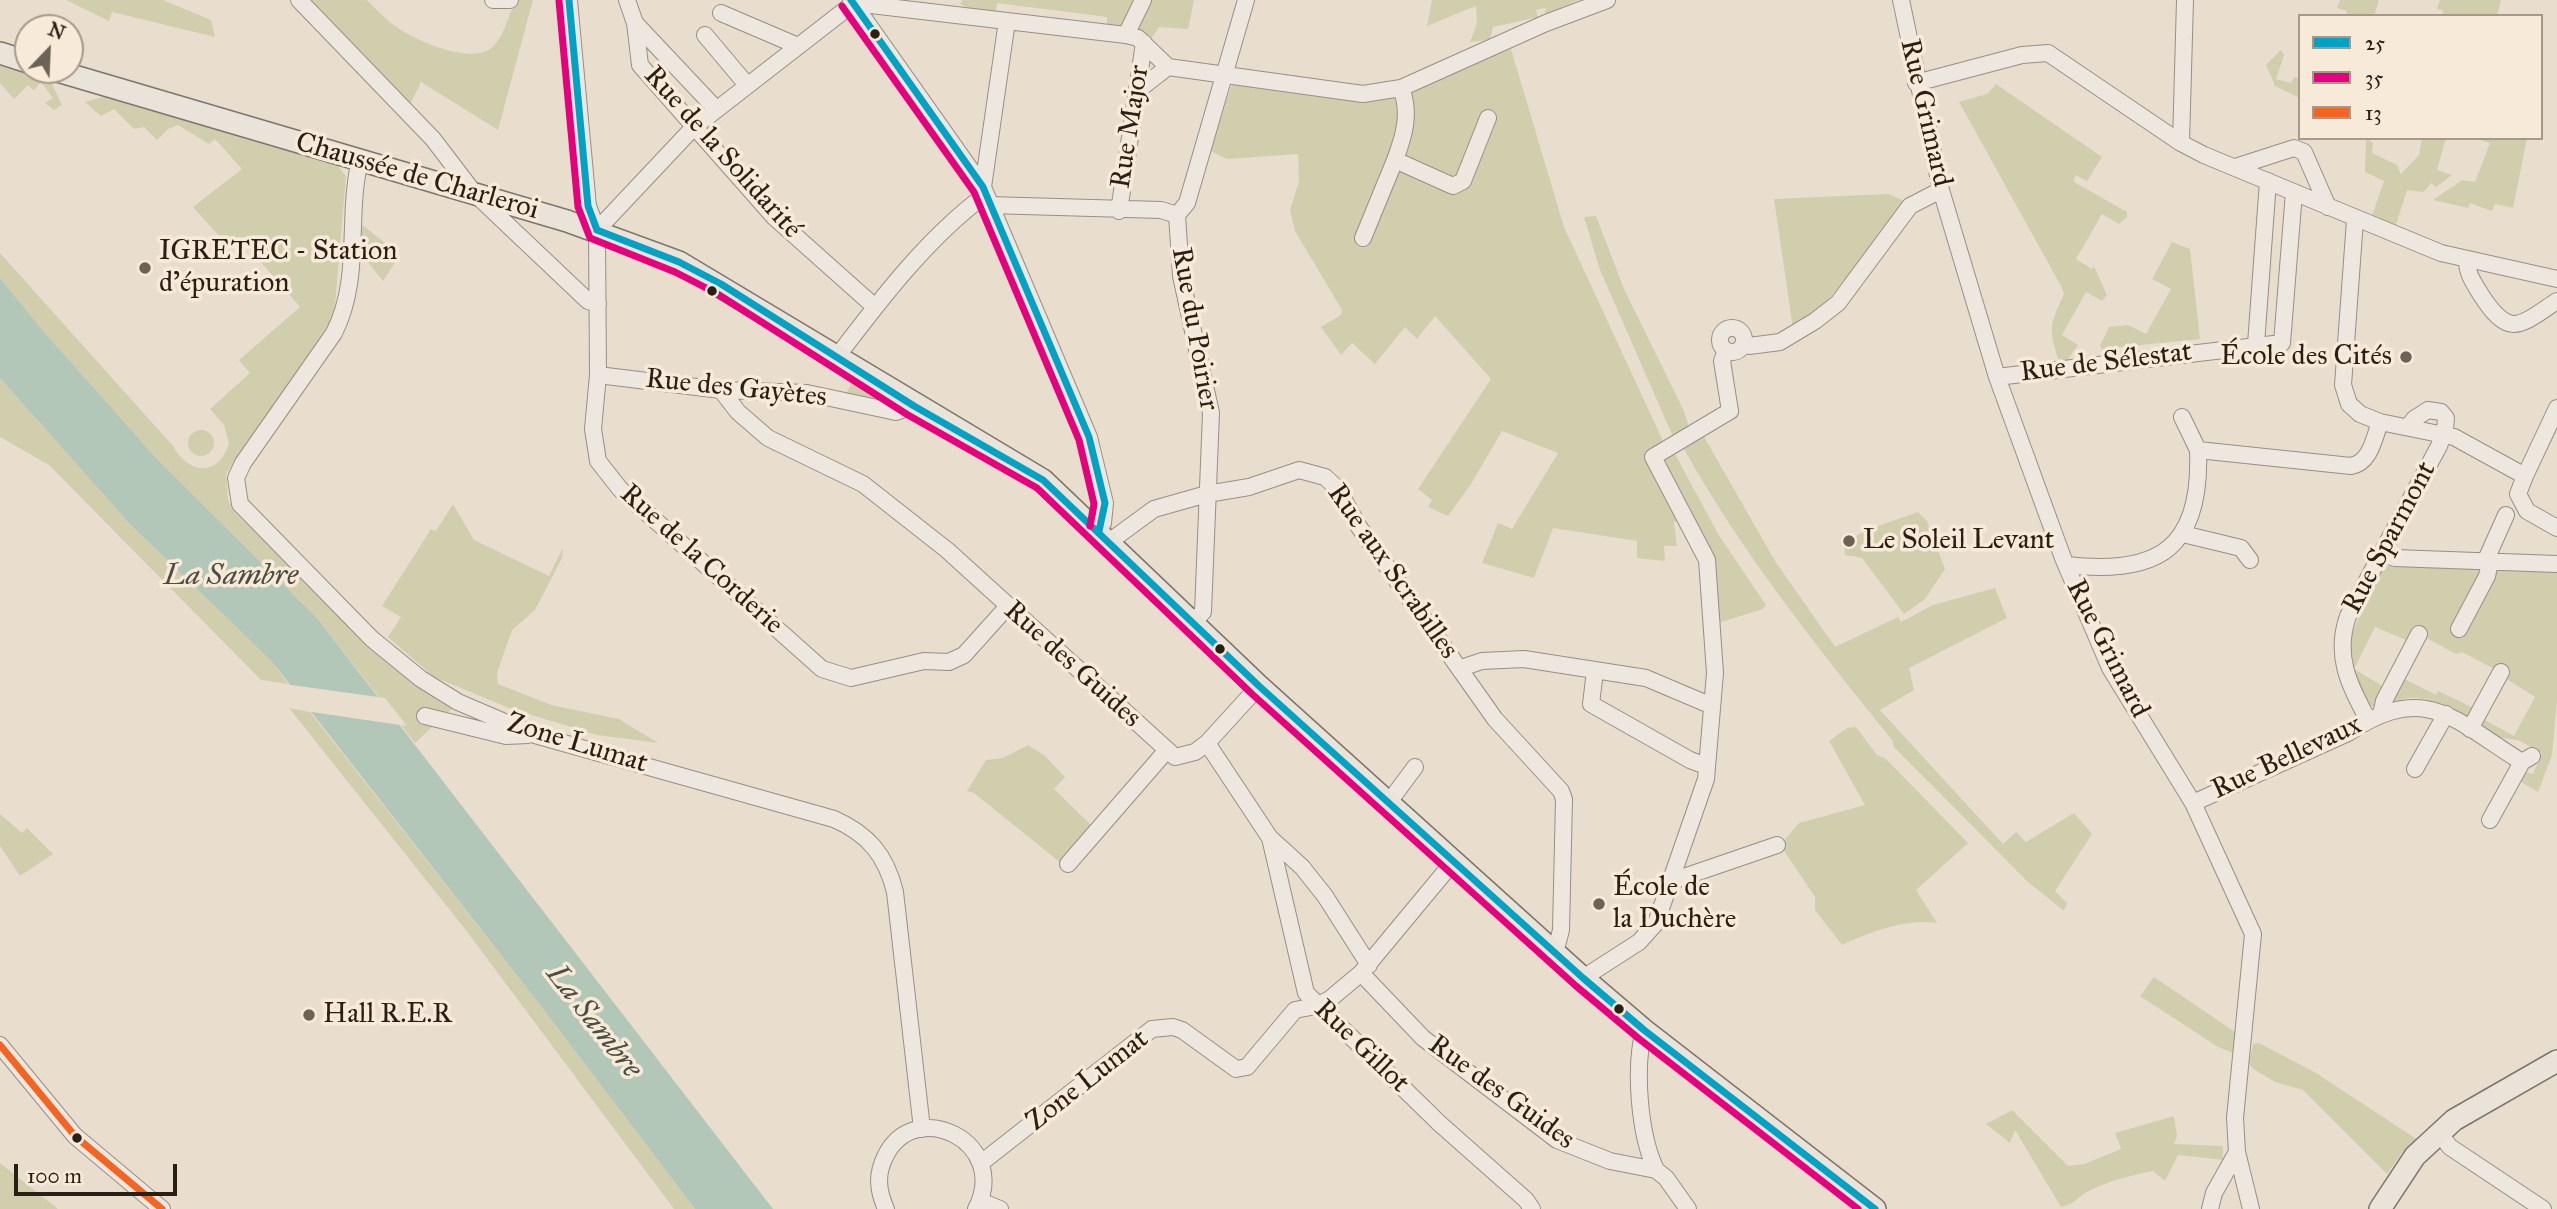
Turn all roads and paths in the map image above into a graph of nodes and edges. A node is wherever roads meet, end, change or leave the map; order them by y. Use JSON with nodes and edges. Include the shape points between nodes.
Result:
{"nodes":[{"id":1,"x":299,"y":0,"type":"edge"},
{"id":2,"x":493,"y":0,"type":"edge"},
{"id":3,"x":510,"y":0,"type":"edge"},
{"id":4,"x":569,"y":0,"type":"edge"},
{"id":5,"x":627,"y":0,"type":"edge"},
{"id":6,"x":1143,"y":0,"type":"edge"},
{"id":7,"x":1246,"y":0,"type":"edge"},
{"id":8,"x":1607,"y":0,"type":"edge"},
{"id":9,"x":1901,"y":0,"type":"edge"},
{"id":10,"x":2185,"y":0,"type":"edge"},
{"id":11,"x":853,"y":2,"type":"edge"},
{"id":12,"x":953,"y":6,"type":"edge"},
{"id":13,"x":721,"y":13,"type":"dead end"},
{"id":14,"x":1007,"y":21,"type":"junction"},
{"id":15,"x":635,"y":23,"type":"junction"},
{"id":16,"x":705,"y":35,"type":"dead end"},
{"id":17,"x":1126,"y":35,"type":"junction"},
{"id":18,"x":1144,"y":43,"type":"junction"},
{"id":19,"x":798,"y":46,"type":"junction"},
{"id":20,"x":1168,"y":67,"type":"junction"},
{"id":21,"x":1224,"y":77,"type":"junction"},
{"id":22,"x":84,"y":79,"type":"edge"},
{"id":23,"x":1916,"y":83,"type":"junction"},
{"id":24,"x":747,"y":85,"type":"junction"},
{"id":25,"x":1401,"y":88,"type":"junction"},
{"id":26,"x":1137,"y":91,"type":"junction"},
{"id":27,"x":716,"y":109,"type":"junction"},
{"id":28,"x":1488,"y":118,"type":"dead end"},
{"id":29,"x":693,"y":128,"type":"junction"},
{"id":30,"x":2181,"y":143,"type":"junction"},
{"id":31,"x":360,"y":160,"type":"junction"},
{"id":32,"x":1395,"y":160,"type":"junction"},
{"id":33,"x":2235,"y":167,"type":"junction"},
{"id":34,"x":2268,"y":181,"type":"junction"},
{"id":35,"x":1941,"y":190,"type":"junction"},
{"id":36,"x":2294,"y":192,"type":"junction"},
{"id":37,"x":475,"y":194,"type":"junction"},
{"id":38,"x":985,"y":196,"type":"junction"},
{"id":39,"x":2328,"y":207,"type":"junction"},
{"id":40,"x":1119,"y":211,"type":"junction"},
{"id":41,"x":1177,"y":215,"type":"junction"},
{"id":42,"x":2355,"y":220,"type":"junction"},
{"id":43,"x":597,"y":230,"type":"junction"},
{"id":44,"x":1363,"y":238,"type":"dead end"},
{"id":45,"x":2467,"y":259,"type":"junction"},
{"id":46,"x":2557,"y":279,"type":"edge"},
{"id":47,"x":2557,"y":301,"type":"edge"},
{"id":48,"x":598,"y":304,"type":"junction"},
{"id":49,"x":875,"y":307,"type":"junction"},
{"id":50,"x":2256,"y":344,"type":"junction"},
{"id":51,"x":836,"y":358,"type":"junction"},
{"id":52,"x":598,"y":375,"type":"junction"},
{"id":53,"x":1997,"y":377,"type":"junction"},
{"id":54,"x":721,"y":390,"type":"junction"},
{"id":55,"x":914,"y":406,"type":"junction"},
{"id":56,"x":2557,"y":408,"type":"edge"},
{"id":57,"x":2182,"y":417,"type":"dead end"},
{"id":58,"x":2380,"y":422,"type":"junction"},
{"id":59,"x":2443,"y":436,"type":"junction"},
{"id":60,"x":2198,"y":450,"type":"junction"},
{"id":61,"x":2525,"y":476,"type":"junction"},
{"id":62,"x":1207,"y":494,"type":"junction"},
{"id":63,"x":2506,"y":515,"type":"dead end"},
{"id":64,"x":2557,"y":528,"type":"edge"},
{"id":65,"x":2183,"y":534,"type":"junction"},
{"id":66,"x":1104,"y":537,"type":"junction"},
{"id":67,"x":2382,"y":554,"type":"junction"},
{"id":68,"x":2250,"y":560,"type":"dead end"},
{"id":69,"x":2487,"y":562,"type":"junction"},
{"id":70,"x":2066,"y":565,"type":"junction"},
{"id":71,"x":2557,"y":565,"type":"edge"},
{"id":72,"x":1008,"y":606,"type":"junction"},
{"id":73,"x":1192,"y":623,"type":"junction"},
{"id":74,"x":2459,"y":629,"type":"dead end"},
{"id":75,"x":2419,"y":634,"type":"dead end"},
{"id":76,"x":1461,"y":668,"type":"junction"},
{"id":77,"x":1595,"y":671,"type":"junction"},
{"id":78,"x":2501,"y":672,"type":"dead end"},
{"id":79,"x":1259,"y":686,"type":"junction"},
{"id":80,"x":1712,"y":706,"type":"junction"},
{"id":81,"x":2446,"y":714,"type":"junction"},
{"id":82,"x":425,"y":716,"type":"dead end"},
{"id":83,"x":2374,"y":717,"type":"junction"},
{"id":84,"x":2470,"y":729,"type":"junction"},
{"id":85,"x":535,"y":735,"type":"junction"},
{"id":86,"x":1206,"y":743,"type":"junction"},
{"id":87,"x":1167,"y":750,"type":"junction"},
{"id":88,"x":1706,"y":765,"type":"junction"},
{"id":89,"x":1415,"y":767,"type":"dead end"},
{"id":90,"x":2415,"y":769,"type":"dead end"},
{"id":91,"x":1389,"y":802,"type":"junction"},
{"id":92,"x":2193,"y":803,"type":"junction"},
{"id":93,"x":2490,"y":820,"type":"dead end"},
{"id":94,"x":1270,"y":838,"type":"junction"},
{"id":95,"x":1777,"y":845,"type":"dead end"},
{"id":96,"x":1454,"y":862,"type":"junction"},
{"id":97,"x":1068,"y":864,"type":"dead end"},
{"id":98,"x":1672,"y":881,"type":"junction"},
{"id":99,"x":1555,"y":953,"type":"junction"},
{"id":100,"x":1365,"y":969,"type":"junction"},
{"id":101,"x":1583,"y":978,"type":"junction"},
{"id":102,"x":1316,"y":1006,"type":"junction"},
{"id":103,"x":1644,"y":1030,"type":"junction"},
{"id":104,"x":0,"y":1045,"type":"edge"},
{"id":105,"x":2557,"y":1061,"type":"edge"},
{"id":106,"x":922,"y":1129,"type":"junction"},
{"id":107,"x":2439,"y":1133,"type":"junction"},
{"id":108,"x":2237,"y":1152,"type":"junction"},
{"id":109,"x":981,"y":1163,"type":"junction"},
{"id":110,"x":1656,"y":1170,"type":"junction"},
{"id":111,"x":978,"y":1205,"type":"edge"},
{"id":112,"x":162,"y":1209,"type":"edge"},
{"id":113,"x":886,"y":1209,"type":"edge"},
{"id":114,"x":1000,"y":1209,"type":"edge"},
{"id":115,"x":1532,"y":1209,"type":"edge"},
{"id":116,"x":1688,"y":1209,"type":"edge"},
{"id":117,"x":1875,"y":1209,"type":"edge"},
{"id":118,"x":2210,"y":1209,"type":"edge"},
{"id":119,"x":2250,"y":1209,"type":"edge"},
{"id":120,"x":2380,"y":1209,"type":"edge"},
{"id":121,"x":2543,"y":1209,"type":"edge"}],
"edges":[{"from":1,"to":37,"type":"street","via":[[433,139]]},
{"from":2,"to":3,"type":"street"},
{"from":4,"to":43,"type":"street","name":"Rue de la Corderie","via":[[588,206]]},
{"from":5,"to":15,"type":"street"},
{"from":6,"to":17,"type":"street"},
{"from":7,"to":21,"type":"street","name":"Rue du Poirier"},
{"from":8,"to":25,"type":"street"},
{"from":9,"to":23,"type":"street","name":"Rue Grimard"},
{"from":10,"to":30,"type":"street"},
{"from":11,"to":12,"type":"street"},
{"from":11,"to":19,"type":"street"},
{"from":11,"to":38,"type":"street"},
{"from":12,"to":14,"type":"street"},
{"from":13,"to":19,"type":"street"},
{"from":14,"to":17,"type":"street"},
{"from":14,"to":38,"type":"street"},
{"from":15,"to":27,"type":"street","name":"Rue de la Solidarité"},
{"from":15,"to":29,"type":"street","name":"Rue de la Solidarité","via":[[640,65]]},
{"from":16,"to":24,"type":"street"},
{"from":17,"to":18,"type":"street"},
{"from":18,"to":20,"type":"street"},
{"from":18,"to":26,"type":"street","name":"Rue Major"},
{"from":19,"to":24,"type":"street"},
{"from":20,"to":21,"type":"street"},
{"from":20,"to":26,"type":"street"},
{"from":21,"to":25,"type":"street","via":[[1363,94]]},
{"from":21,"to":41,"type":"street","name":"Rue du Poirier","via":[[1187,203]]},
{"from":22,"to":31,"type":"main road","name":"Chaussée de Charleroi"},
{"from":23,"to":30,"type":"street","via":[[2022,55],[2048,53]]},
{"from":23,"to":35,"type":"street","name":"Rue Grimard"},
{"from":24,"to":27,"type":"street"},
{"from":25,"to":32,"type":"street","via":[[1405,130]]},
{"from":26,"to":40,"type":"street","name":"Rue Major"},
{"from":27,"to":29,"type":"street"},
{"from":28,"to":32,"type":"street","via":[[1457,186]]},
{"from":29,"to":43,"type":"street"},
{"from":29,"to":49,"type":"street","name":"Rue de la Solidarité","via":[[774,217]]},
{"from":30,"to":33,"type":"street"},
{"from":31,"to":37,"type":"main road","name":"Chaussée de Charleroi"},
{"from":31,"to":85,"type":"street","name":"Zone Lumat","via":[[352,207],[354,254],[341,320],[243,463],[236,478],[240,504],[396,660],[458,702]]},
{"from":32,"to":44,"type":"street"},
{"from":33,"to":34,"type":"street"},
{"from":33,"to":39,"type":"street","via":[[2294,148],[2304,152]]},
{"from":34,"to":36,"type":"street"},
{"from":34,"to":50,"type":"street"},
{"from":35,"to":53,"type":"street","name":"Rue Grimard"},
{"from":35,"to":80,"type":"street","via":[[1910,206],[1838,303],[1815,321],[1780,342],[1726,350],[1723,361],[1730,411],[1653,457],[1707,560],[1715,673]]},
{"from":36,"to":39,"type":"street"},
{"from":36,"to":50,"type":"street","name":"Rue de Sélestat","via":[[2282,343]]},
{"from":37,"to":43,"type":"main road","name":"Chaussée de Charleroi"},
{"from":37,"to":48,"type":"street","via":[[588,301]]},
{"from":38,"to":40,"type":"street"},
{"from":38,"to":49,"type":"street","via":[[963,211]]},
{"from":38,"to":66,"type":"street","via":[[1089,437],[1105,503]]},
{"from":39,"to":42,"type":"street"},
{"from":40,"to":41,"type":"street","via":[[1161,210]]},
{"from":41,"to":62,"type":"street","name":"Rue du Poirier","via":[[1181,276],[1211,413]]},
{"from":42,"to":45,"type":"street"},
{"from":42,"to":58,"type":"street","via":[[2344,393],[2360,414]]},
{"from":43,"to":48,"type":"street","name":"Rue de la Corderie"},
{"from":43,"to":51,"type":"main road","name":"Chaussée de Charleroi","via":[[679,262],[761,308]]},
{"from":45,"to":46,"type":"street"},
{"from":45,"to":47,"type":"street","via":[[2471,280],[2501,321],[2525,322]]},
{"from":48,"to":52,"type":"street","name":"Rue de la Corderie"},
{"from":49,"to":51,"type":"street"},
{"from":50,"to":53,"type":"street","name":"Rue de Sélestat"},
{"from":51,"to":55,"type":"main road","name":"Chaussée de Charleroi"},
{"from":52,"to":54,"type":"street","name":"Rue des Gayètes"},
{"from":52,"to":72,"type":"street","name":"Rue de la Corderie","via":[[593,429],[598,461],[620,489],[822,669],[851,678],[924,661],[949,662],[964,655]]},
{"from":53,"to":70,"type":"street","name":"Rue Grimard"},
{"from":54,"to":55,"type":"street","name":"Rue des Gayètes","via":[[807,393],[896,412]]},
{"from":54,"to":72,"type":"street","name":"Rue des Guides","via":[[768,438],[863,484],[947,550]]},
{"from":55,"to":66,"type":"main road","name":"Chaussée de Charleroi","via":[[1043,480]]},
{"from":56,"to":61,"type":"street"},
{"from":57,"to":60,"type":"street"},
{"from":58,"to":59,"type":"street"},
{"from":58,"to":60,"type":"street","via":[[2360,465]]},
{"from":59,"to":61,"type":"street","via":[[2454,437]]},
{"from":59,"to":67,"type":"street","name":"Rue Sparmont"},
{"from":60,"to":65,"type":"street","via":[[2198,491]]},
{"from":61,"to":64,"type":"street","via":[[2518,494],[2523,507]]},
{"from":62,"to":66,"type":"street","name":"Rue aux Scrabilles","via":[[1154,509]]},
{"from":62,"to":73,"type":"street","name":"Rue du Poirier","via":[[1203,612]]},
{"from":62,"to":76,"type":"street","name":"Rue aux Scrabilles","via":[[1249,487],[1299,470],[1333,482],[1359,527]]},
{"from":63,"to":69,"type":"street"},
{"from":65,"to":68,"type":"street","via":[[2241,548]]},
{"from":65,"to":70,"type":"street","via":[[2154,556],[2129,567]]},
{"from":66,"to":73,"type":"main road","name":"Chaussée de Charleroi"},
{"from":67,"to":69,"type":"street"},
{"from":67,"to":83,"type":"street","name":"Rue Sparmont","via":[[2341,634],[2347,680]]},
{"from":69,"to":71,"type":"street"},
{"from":69,"to":74,"type":"street","via":[[2487,576]]},
{"from":70,"to":92,"type":"street","name":"Rue Grimard","via":[[2110,668]]},
{"from":72,"to":87,"type":"street","name":"Rue des Guides"},
{"from":73,"to":79,"type":"main road","name":"Chaussée de Charleroi"},
{"from":75,"to":83,"type":"street","name":"Rue Bellevaux"},
{"from":76,"to":77,"type":"street","name":"Rue aux Scrabilles","via":[[1482,661],[1524,659]]},
{"from":76,"to":99,"type":"street","via":[[1495,719],[1564,799],[1561,930]]},
{"from":77,"to":80,"type":"street","name":"Rue aux Scrabilles","via":[[1646,678]]},
{"from":77,"to":88,"type":"street","via":[[1591,704]]},
{"from":78,"to":84,"type":"street"},
{"from":79,"to":86,"type":"street"},
{"from":79,"to":91,"type":"main road","name":"Chaussée de Charleroi"},
{"from":80,"to":88,"type":"street"},
{"from":81,"to":83,"type":"street","name":"Rue Bellevaux","via":[[2415,706]]},
{"from":81,"to":84,"type":"street","name":"Rue Bellevaux"},
{"from":81,"to":90,"type":"street"},
{"from":82,"to":85,"type":"street","via":[[506,736]]},
{"from":83,"to":92,"type":"street","name":"Rue Bellevaux"},
{"from":84,"to":93,"type":"street","name":"Rue Bellevaux","via":[[2527,759]]},
{"from":85,"to":106,"type":"street","name":"Zone Lumat","via":[[834,819],[870,840],[884,858],[895,892]]},
{"from":86,"to":87,"type":"street","name":"Rue des Guides","via":[[1195,752],[1175,757]]},
{"from":86,"to":94,"type":"street","name":"Rue des Guides"},
{"from":87,"to":97,"type":"street"},
{"from":88,"to":98,"type":"street","via":[[1701,802]]},
{"from":89,"to":91,"type":"street"},
{"from":91,"to":96,"type":"main road","name":"Chaussée de Charleroi"},
{"from":92,"to":108,"type":"street","name":"Rue Grimard","via":[[2254,941],[2235,1118]]},
{"from":94,"to":100,"type":"street","name":"Rue des Guides","via":[[1325,896]]},
{"from":94,"to":102,"type":"street","name":"Rue Gillot","via":[[1306,993]]},
{"from":95,"to":98,"type":"street"},
{"from":96,"to":99,"type":"main road","name":"Chaussée de Charleroi"},
{"from":96,"to":100,"type":"street","name":"Zone Lumat"},
{"from":98,"to":101,"type":"street","via":[[1656,923],[1639,942]]},
{"from":99,"to":101,"type":"main road","name":"Chaussée de Charleroi"},
{"from":100,"to":102,"type":"street","name":"Zone Lumat"},
{"from":100,"to":110,"type":"street","name":"Rue des Guides","via":[[1423,1038],[1557,1140],[1610,1161]]},
{"from":101,"to":103,"type":"main road","name":"Chaussée de Charleroi"},
{"from":102,"to":109,"type":"street","name":"Zone Lumat","via":[[1295,1010],[1247,1067],[1236,1069],[1173,1027],[1142,1034]]},
{"from":102,"to":115,"type":"street","name":"Rue Gillot"},
{"from":103,"to":110,"type":"street","via":[[1638,1053],[1641,1091],[1647,1151]]},
{"from":103,"to":117,"type":"main road","name":"Chaussée de Charleroi"},
{"from":104,"to":112,"type":"street","via":[[75,1136]]},
{"from":105,"to":107,"type":"main road","via":[[2467,1111]]},
{"from":106,"to":109,"type":"street","via":[[951,1132],[971,1147]]},
{"from":106,"to":113,"type":"street","via":[[899,1139],[880,1166],[880,1196]]},
{"from":107,"to":120,"type":"main road","via":[[2403,1171]]},
{"from":107,"to":121,"type":"street","via":[[2450,1147]]},
{"from":108,"to":118,"type":"street"},
{"from":108,"to":119,"type":"street","name":"Rue Grimard"},
{"from":109,"to":111,"type":"street","via":[[984,1181]]},
{"from":110,"to":116,"type":"street"},
{"from":111,"to":114,"type":"street"}]}
